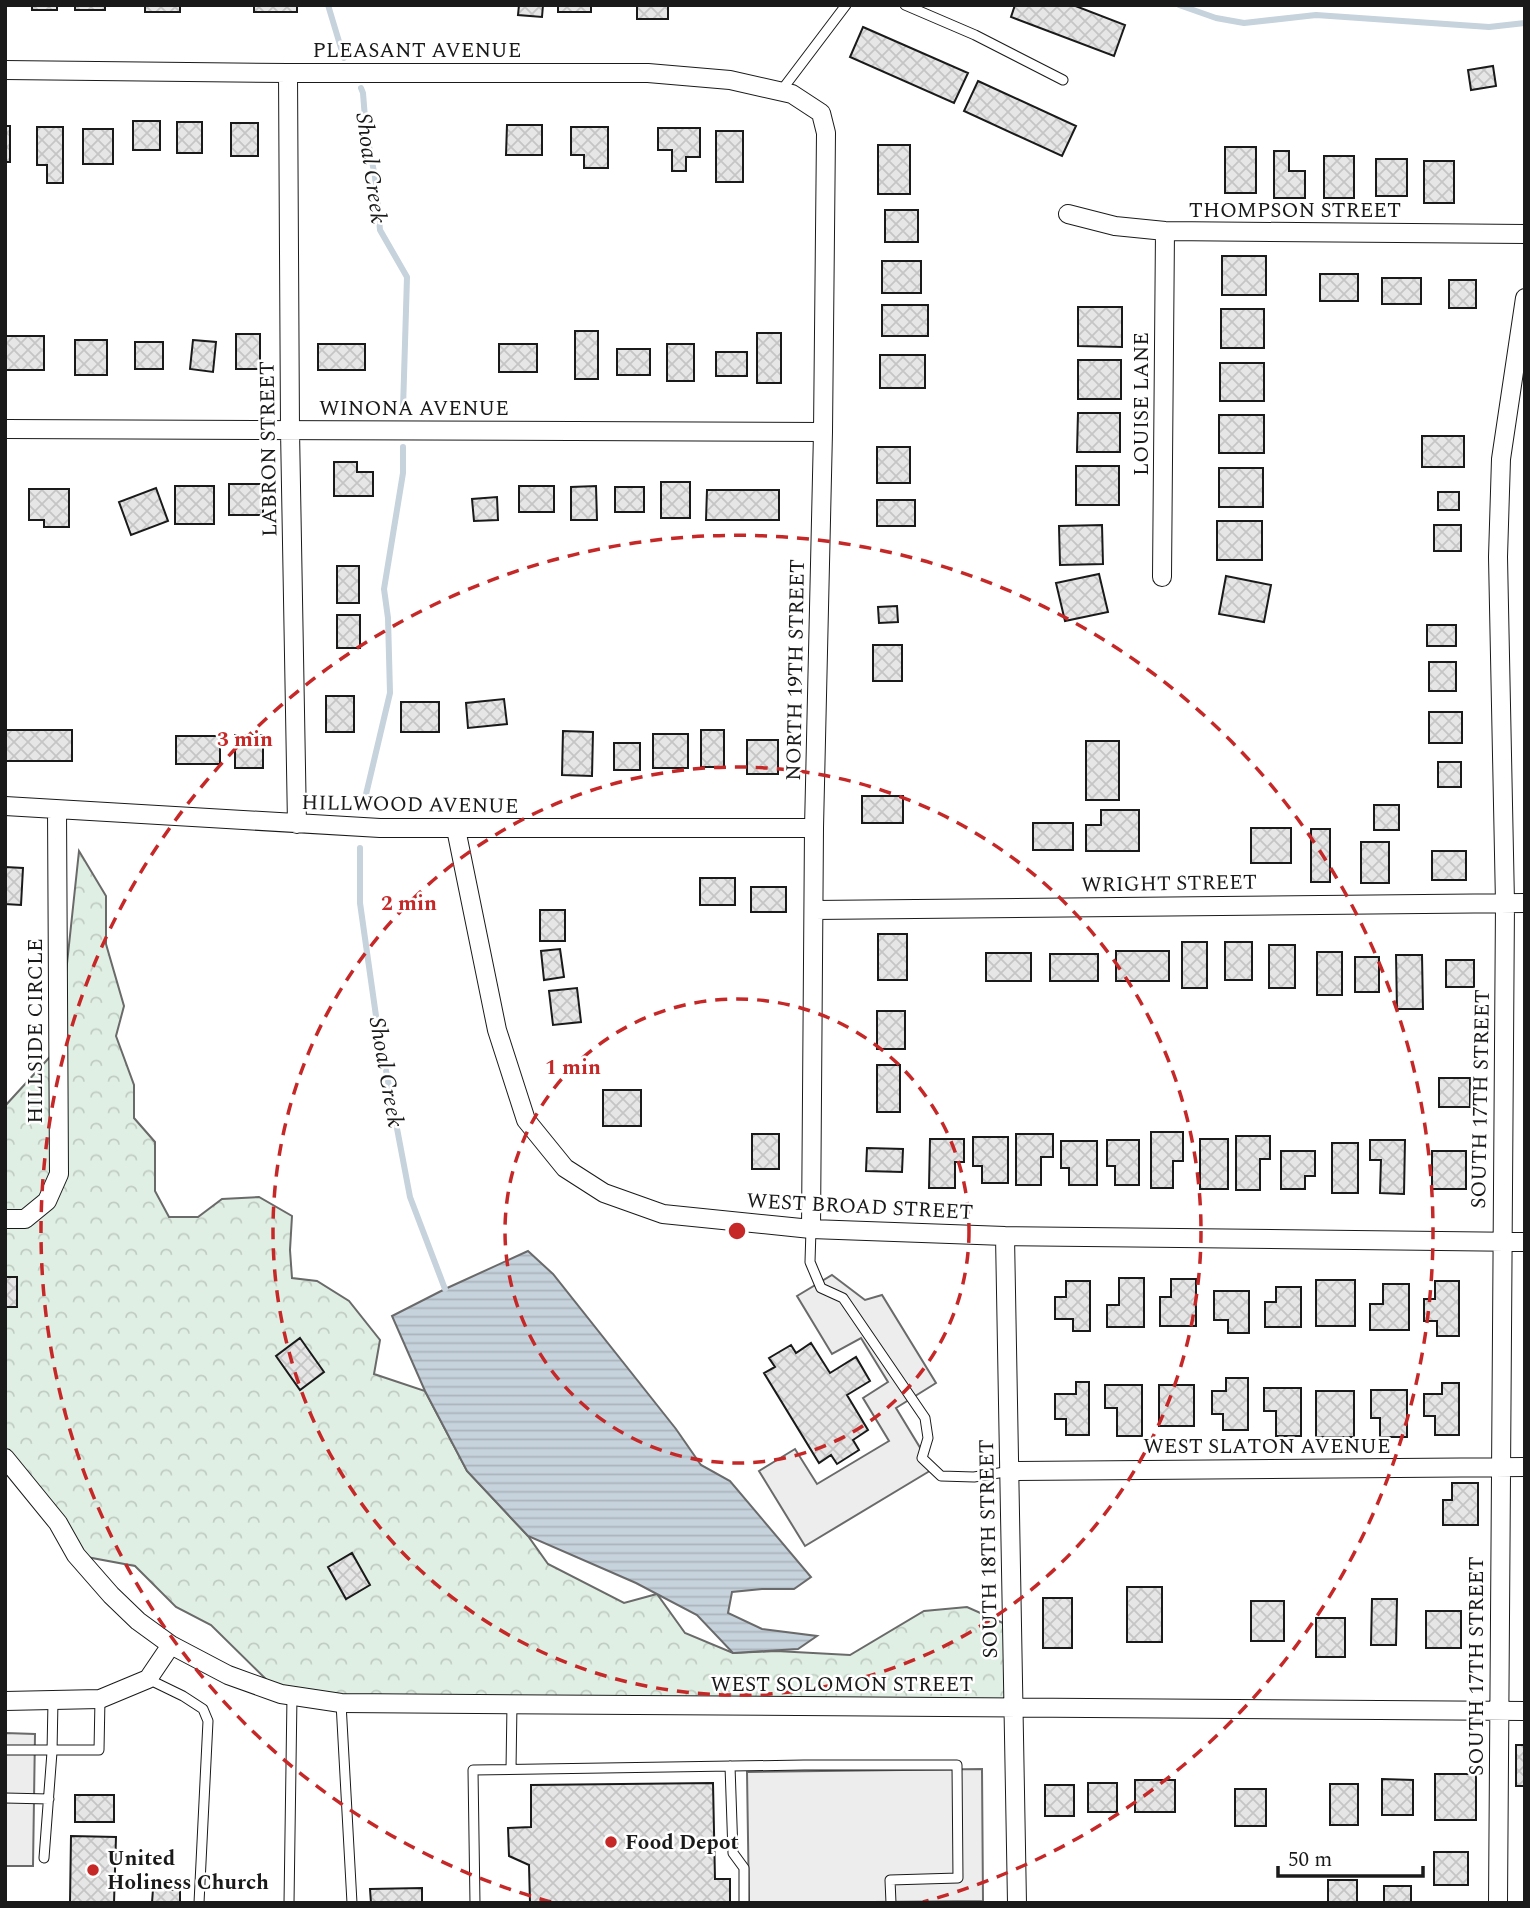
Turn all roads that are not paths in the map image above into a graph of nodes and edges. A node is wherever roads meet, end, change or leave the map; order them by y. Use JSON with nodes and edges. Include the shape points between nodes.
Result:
{"nodes":[{"id":1,"x":846,"y":5,"type":"edge"},
{"id":2,"x":905,"y":5,"type":"edge"},
{"id":3,"x":5,"y":70,"type":"edge"},
{"id":4,"x":289,"y":73,"type":"junction"},
{"id":5,"x":1063,"y":80,"type":"dead end"},
{"id":6,"x":781,"y":91,"type":"junction"},
{"id":7,"x":821,"y":113,"type":"joint"},
{"id":8,"x":1068,"y":214,"type":"dead end"},
{"id":9,"x":1165,"y":231,"type":"junction"},
{"id":10,"x":1525,"y":234,"type":"edge"},
{"id":11,"x":1525,"y":298,"type":"edge"},
{"id":12,"x":5,"y":429,"type":"edge"},
{"id":13,"x":290,"y":430,"type":"junction"},
{"id":14,"x":823,"y":432,"type":"junction"},
{"id":15,"x":1163,"y":577,"type":"dead end"},
{"id":16,"x":5,"y":806,"type":"edge"},
{"id":17,"x":57,"y":810,"type":"junction"},
{"id":18,"x":297,"y":824,"type":"junction"},
{"id":19,"x":814,"y":828,"type":"junction"},
{"id":20,"x":456,"y":829,"type":"junction"},
{"id":21,"x":1505,"y":903,"type":"junction"},
{"id":22,"x":1525,"y":903,"type":"edge"},
{"id":23,"x":814,"y":910,"type":"junction"},
{"id":24,"x":5,"y":1219,"type":"edge"},
{"id":25,"x":811,"y":1229,"type":"junction"},
{"id":26,"x":1005,"y":1236,"type":"junction"},
{"id":27,"x":1501,"y":1242,"type":"junction"},
{"id":28,"x":1525,"y":1242,"type":"edge"},
{"id":29,"x":5,"y":1458,"type":"edge"},
{"id":30,"x":1500,"y":1467,"type":"junction"},
{"id":31,"x":1525,"y":1467,"type":"edge"},
{"id":32,"x":1011,"y":1471,"type":"junction"},
{"id":33,"x":172,"y":1645,"type":"junction"},
{"id":34,"x":148,"y":1679,"type":"junction"},
{"id":35,"x":292,"y":1696,"type":"junction"},
{"id":36,"x":100,"y":1699,"type":"junction"},
{"id":37,"x":5,"y":1701,"type":"edge"},
{"id":38,"x":53,"y":1701,"type":"junction"},
{"id":39,"x":341,"y":1703,"type":"junction"},
{"id":40,"x":512,"y":1704,"type":"junction"},
{"id":41,"x":1013,"y":1707,"type":"junction"},
{"id":42,"x":1499,"y":1711,"type":"junction"},
{"id":43,"x":1525,"y":1711,"type":"edge"},
{"id":44,"x":5,"y":1750,"type":"edge"},
{"id":45,"x":52,"y":1752,"type":"junction"},
{"id":46,"x":730,"y":1766,"type":"junction"},
{"id":47,"x":511,"y":1769,"type":"junction"},
{"id":48,"x":5,"y":1798,"type":"edge"},
{"id":49,"x":49,"y":1799,"type":"junction"},
{"id":50,"x":44,"y":1858,"type":"dead end"},
{"id":51,"x":199,"y":1903,"type":"edge"},
{"id":52,"x":289,"y":1903,"type":"edge"},
{"id":53,"x":352,"y":1903,"type":"edge"},
{"id":54,"x":475,"y":1903,"type":"edge"},
{"id":55,"x":744,"y":1903,"type":"edge"},
{"id":56,"x":891,"y":1903,"type":"edge"},
{"id":57,"x":1017,"y":1903,"type":"edge"},
{"id":58,"x":1498,"y":1903,"type":"edge"}],
"edges":[{"from":1,"to":6,"type":"lane"},
{"from":2,"to":5,"type":"lane","via":[[975,34]]},
{"from":3,"to":4,"type":"street","name":"PLEASANT AVENUE"},
{"from":4,"to":6,"type":"street","name":"PLEASANT AVENUE","via":[[648,73],[730,80]]},
{"from":4,"to":13,"type":"street","name":"LABRON STREET"},
{"from":6,"to":7,"type":"street","name":"PLEASANT AVENUE"},
{"from":7,"to":14,"type":"street","name":"NORTH 19TH STREET","via":[[826,133]]},
{"from":8,"to":9,"type":"street","name":"THOMPSON STREET","via":[[1115,226]]},
{"from":9,"to":10,"type":"street","name":"THOMPSON STREET"},
{"from":9,"to":15,"type":"street","name":"LOUISE LANE"},
{"from":11,"to":21,"type":"street","name":"SOUTH 17TH STREET","via":[[1501,459],[1498,557]]},
{"from":12,"to":13,"type":"street","name":"WINONA AVENUE"},
{"from":13,"to":14,"type":"street","name":"WINONA AVENUE"},
{"from":13,"to":18,"type":"street","name":"LABRON STREET"},
{"from":14,"to":19,"type":"street","name":"NORTH 19TH STREET"},
{"from":16,"to":17,"type":"street","name":"HILLWOOD AVENUE"},
{"from":17,"to":18,"type":"street","name":"HILLWOOD AVENUE"},
{"from":17,"to":24,"type":"street","name":"HILLSIDE CIRCLE","via":[[59,1174],[47,1201],[25,1219]]},
{"from":18,"to":20,"type":"street","name":"HILLWOOD AVENUE"},
{"from":19,"to":20,"type":"street","name":"HILLWOOD AVENUE"},
{"from":19,"to":23,"type":"street","name":"NORTH 19TH STREET"},
{"from":20,"to":25,"type":"street","name":"WEST BROAD STREET","via":[[497,1030],[526,1120],[565,1168],[604,1193],[663,1214]]},
{"from":21,"to":22,"type":"street","name":"WRIGHT STREET"},
{"from":21,"to":23,"type":"street","name":"WRIGHT STREET"},
{"from":21,"to":27,"type":"street","name":"SOUTH 17TH STREET"},
{"from":23,"to":25,"type":"street","name":"NORTH 19TH STREET"},
{"from":25,"to":26,"type":"street","name":"WEST BROAD STREET"},
{"from":25,"to":32,"type":"lane","via":[[810,1262],[821,1288],[843,1298],[925,1418],[928,1438],[922,1458],[941,1476]]},
{"from":26,"to":27,"type":"street","name":"WEST BROAD STREET"},
{"from":26,"to":32,"type":"street","name":"SOUTH 18TH STREET"},
{"from":27,"to":28,"type":"street","name":"WEST BROAD STREET"},
{"from":27,"to":30,"type":"street","name":"SOUTH 17TH STREET"},
{"from":29,"to":33,"type":"street","name":"WEST SOLOMON STREET","via":[[111,1595]]},
{"from":30,"to":31,"type":"street","name":"WEST SLATON AVENUE"},
{"from":30,"to":32,"type":"street","name":"WEST SLATON AVENUE"},
{"from":30,"to":42,"type":"street","name":"SOUTH 17TH STREET"},
{"from":32,"to":41,"type":"street","name":"SOUTH 18TH STREET"},
{"from":33,"to":34,"type":"street"},
{"from":33,"to":35,"type":"street","name":"WEST SOLOMON STREET","via":[[228,1675]]},
{"from":34,"to":36,"type":"street"},
{"from":34,"to":51,"type":"lane","via":[[203,1709],[208,1721]]},
{"from":35,"to":39,"type":"street","name":"WEST SOLOMON STREET"},
{"from":35,"to":52,"type":"lane"},
{"from":36,"to":38,"type":"street"},
{"from":36,"to":45,"type":"lane","via":[[99,1750]]},
{"from":37,"to":38,"type":"street"},
{"from":38,"to":45,"type":"lane"},
{"from":39,"to":40,"type":"street","name":"WEST SOLOMON STREET"},
{"from":39,"to":53,"type":"lane"},
{"from":40,"to":41,"type":"street","name":"WEST SOLOMON STREET"},
{"from":40,"to":47,"type":"lane"},
{"from":41,"to":42,"type":"street","name":"WEST SOLOMON STREET"},
{"from":41,"to":57,"type":"street","name":"SOUTH 18TH STREET"},
{"from":42,"to":43,"type":"street","name":"WEST SOLOMON STREET"},
{"from":42,"to":58,"type":"street","name":"SOUTH 17TH STREET"},
{"from":44,"to":45,"type":"lane"},
{"from":45,"to":49,"type":"lane"},
{"from":46,"to":47,"type":"lane"},
{"from":46,"to":55,"type":"lane","via":[[733,1853],[744,1868]]},
{"from":46,"to":56,"type":"lane","via":[[957,1765],[958,1878],[890,1880]]},
{"from":47,"to":54,"type":"lane","via":[[473,1770]]},
{"from":48,"to":49,"type":"lane"},
{"from":49,"to":50,"type":"lane"}]}
